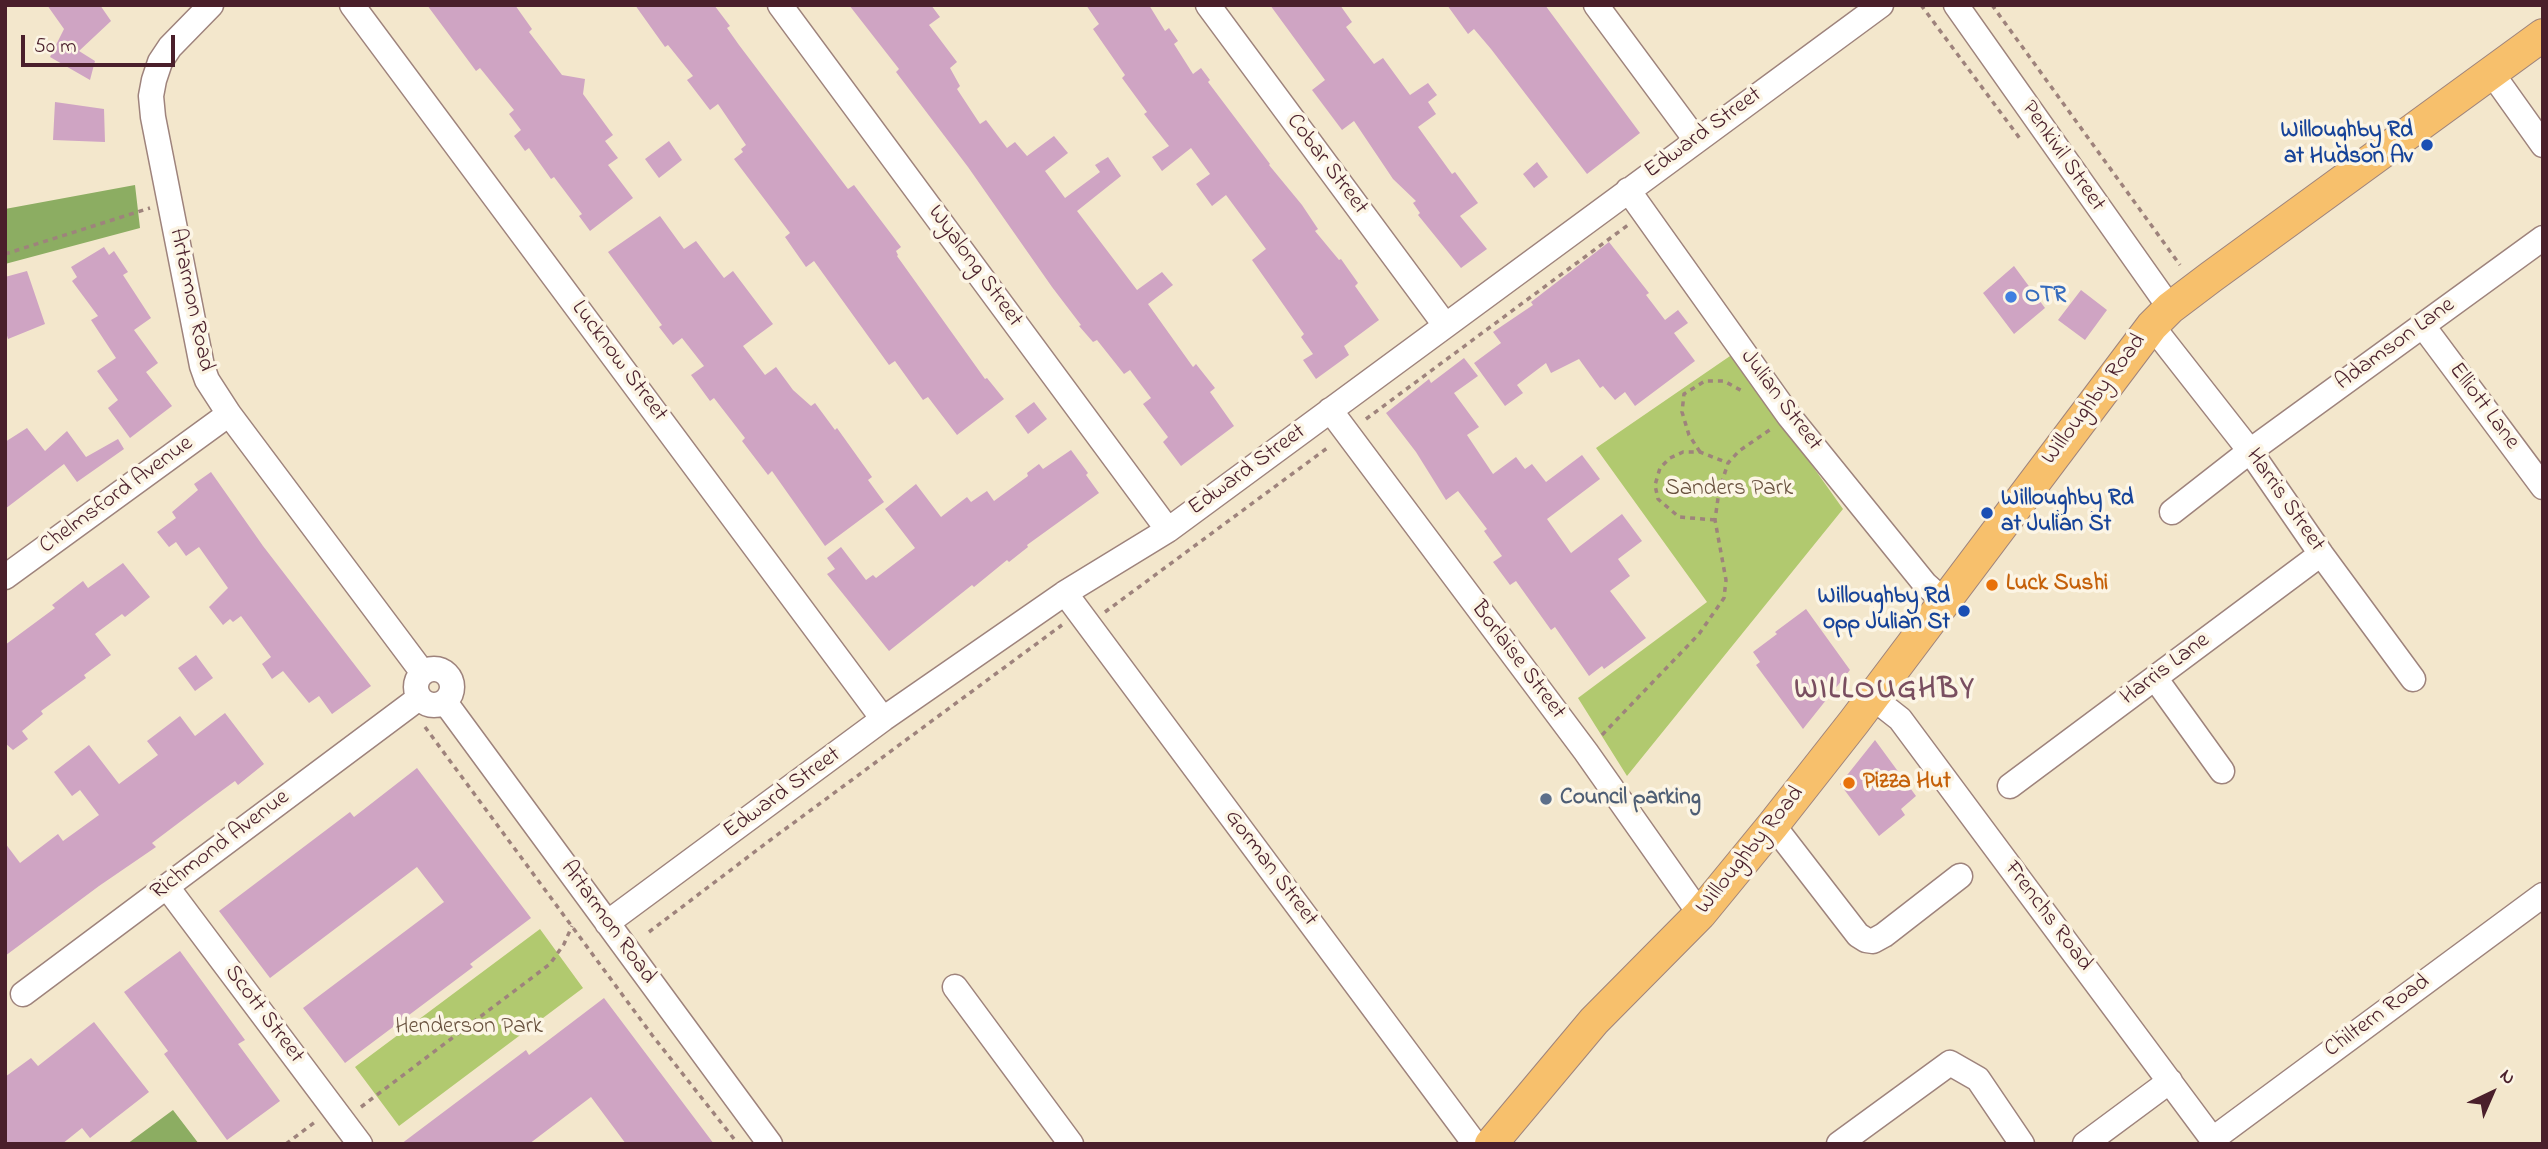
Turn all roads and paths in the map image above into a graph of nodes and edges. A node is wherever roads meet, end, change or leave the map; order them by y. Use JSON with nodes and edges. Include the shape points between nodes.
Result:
{"nodes":[{"id":1,"x":211,"y":5,"type":"edge"},
{"id":2,"x":352,"y":5,"type":"edge"},
{"id":3,"x":780,"y":5,"type":"edge"},
{"id":4,"x":1208,"y":5,"type":"edge"},
{"id":5,"x":1596,"y":5,"type":"edge"},
{"id":6,"x":1881,"y":5,"type":"edge"},
{"id":7,"x":1956,"y":5,"type":"edge"},
{"id":8,"x":1992,"y":5,"type":"edge"},
{"id":9,"x":2543,"y":35,"type":"edge"},
{"id":10,"x":2491,"y":72,"type":"junction"},
{"id":11,"x":1696,"y":140,"type":"junction"},
{"id":12,"x":2543,"y":145,"type":"edge"},
{"id":13,"x":1628,"y":190,"type":"junction"},
{"id":14,"x":170,"y":202,"type":"junction"},
{"id":15,"x":1633,"y":222,"type":"dead end"},
{"id":16,"x":2543,"y":239,"type":"edge"},
{"id":17,"x":5,"y":254,"type":"edge"},
{"id":18,"x":2180,"y":265,"type":"dead end"},
{"id":19,"x":2161,"y":317,"type":"junction"},
{"id":20,"x":1445,"y":325,"type":"junction"},
{"id":21,"x":2423,"y":326,"type":"junction"},
{"id":22,"x":1755,"y":398,"type":"dead end"},
{"id":23,"x":1331,"y":411,"type":"junction"},
{"id":24,"x":229,"y":414,"type":"junction"},
{"id":25,"x":1789,"y":416,"type":"junction"},
{"id":26,"x":1366,"y":419,"type":"dead end"},
{"id":27,"x":1334,"y":442,"type":"dead end"},
{"id":28,"x":2250,"y":451,"type":"junction"},
{"id":29,"x":1700,"y":452,"type":"junction"},
{"id":30,"x":1728,"y":463,"type":"junction"},
{"id":31,"x":2543,"y":487,"type":"edge"},
{"id":32,"x":2172,"y":512,"type":"dead end"},
{"id":33,"x":1715,"y":520,"type":"junction"},
{"id":34,"x":1167,"y":530,"type":"junction"},
{"id":35,"x":2321,"y":554,"type":"junction"},
{"id":36,"x":5,"y":577,"type":"edge"},
{"id":37,"x":1065,"y":593,"type":"junction"},
{"id":38,"x":1944,"y":601,"type":"junction"},
{"id":39,"x":1080,"y":614,"type":"junction"},
{"id":40,"x":423,"y":673,"type":"junction"},
{"id":41,"x":2155,"y":678,"type":"junction"},
{"id":42,"x":2413,"y":679,"type":"dead end"},
{"id":43,"x":1872,"y":697,"type":"junction"},
{"id":44,"x":419,"y":698,"type":"junction"},
{"id":45,"x":445,"y":702,"type":"junction"},
{"id":46,"x":883,"y":719,"type":"junction"},
{"id":47,"x":425,"y":727,"type":"dead end"},
{"id":48,"x":1586,"y":752,"type":"junction"},
{"id":49,"x":2222,"y":771,"type":"dead end"},
{"id":50,"x":2010,"y":786,"type":"dead end"},
{"id":51,"x":1773,"y":825,"type":"junction"},
{"id":52,"x":1960,"y":876,"type":"dead end"},
{"id":53,"x":167,"y":887,"type":"junction"},
{"id":54,"x":2543,"y":895,"type":"edge"},
{"id":55,"x":1700,"y":914,"type":"junction"},
{"id":56,"x":607,"y":923,"type":"junction"},
{"id":57,"x":572,"y":926,"type":"junction"},
{"id":58,"x":649,"y":932,"type":"dead end"},
{"id":59,"x":955,"y":987,"type":"dead end"},
{"id":60,"x":23,"y":994,"type":"dead end"},
{"id":61,"x":2170,"y":1081,"type":"junction"},
{"id":62,"x":338,"y":1115,"type":"junction"},
{"id":63,"x":2214,"y":1142,"type":"edge"},
{"id":64,"x":286,"y":1144,"type":"edge"},
{"id":65,"x":360,"y":1144,"type":"edge"},
{"id":66,"x":738,"y":1144,"type":"edge"},
{"id":67,"x":770,"y":1144,"type":"edge"},
{"id":68,"x":1072,"y":1144,"type":"edge"},
{"id":69,"x":1475,"y":1144,"type":"edge"},
{"id":70,"x":1491,"y":1144,"type":"edge"},
{"id":71,"x":1839,"y":1144,"type":"edge"},
{"id":72,"x":2022,"y":1144,"type":"edge"},
{"id":73,"x":2085,"y":1144,"type":"edge"}],
"edges":[{"from":1,"to":14,"type":"street","name":"Artarmon Road","via":[[170,47],[154,80],[153,117]]},
{"from":2,"to":46,"type":"street","name":"Lucknow Street"},
{"from":3,"to":34,"type":"street","name":"Wyalong Street"},
{"from":4,"to":20,"type":"street","name":"Cobar Street"},
{"from":5,"to":11,"type":"street"},
{"from":6,"to":11,"type":"street","name":"Edward Street"},
{"from":7,"to":19,"type":"street","name":"Penkivil Street"},
{"from":8,"to":18,"type":"path","name":"Penkivil Street"},
{"from":9,"to":10,"type":"main road","name":"Willoughby Road"},
{"from":10,"to":12,"type":"street"},
{"from":10,"to":19,"type":"main road","name":"Willoughby Road"},
{"from":11,"to":13,"type":"street","name":"Edward Street"},
{"from":13,"to":20,"type":"street","name":"Edward Street"},
{"from":13,"to":25,"type":"street","name":"Julian Street"},
{"from":14,"to":17,"type":"path"},
{"from":14,"to":24,"type":"street","name":"Artarmon Road","via":[[202,366]]},
{"from":15,"to":26,"type":"path"},
{"from":16,"to":21,"type":"street","name":"Adamson Lane"},
{"from":19,"to":28,"type":"street","name":"Harris Street"},
{"from":19,"to":38,"type":"main road","name":"Willoughby Road"},
{"from":20,"to":23,"type":"street","name":"Edward Street"},
{"from":21,"to":28,"type":"street","name":"Adamson Lane"},
{"from":21,"to":31,"type":"street","name":"Elliott Lane"},
{"from":22,"to":29,"type":"path","via":[[1724,382],[1705,381],[1684,394],[1682,412]]},
{"from":23,"to":34,"type":"street","name":"Edward Street"},
{"from":23,"to":48,"type":"street","name":"Borlaise Street"},
{"from":24,"to":36,"type":"street","name":"Chelmsford Avenue"},
{"from":24,"to":40,"type":"street","name":"Artarmon Road"},
{"from":25,"to":30,"type":"path"},
{"from":25,"to":38,"type":"street","name":"Julian Street","via":[[1925,584]]},
{"from":27,"to":39,"type":"path","via":[[1104,612]]},
{"from":28,"to":32,"type":"street","name":"Adamson Lane"},
{"from":28,"to":35,"type":"street","name":"Harris Street"},
{"from":29,"to":30,"type":"path"},
{"from":29,"to":33,"type":"path","via":[[1683,452],[1660,468],[1655,485],[1658,499],[1679,517]]},
{"from":30,"to":33,"type":"path"},
{"from":33,"to":48,"type":"path","via":[[1726,580],[1724,598],[1699,634]]},
{"from":34,"to":37,"type":"street","name":"Edward Street"},
{"from":35,"to":41,"type":"street","name":"Harris Lane"},
{"from":35,"to":42,"type":"street","name":"Harris Street"},
{"from":37,"to":39,"type":"street","name":"Gorman Street"},
{"from":37,"to":46,"type":"street","name":"Edward Street"},
{"from":38,"to":43,"type":"main road","name":"Willoughby Road"},
{"from":39,"to":58,"type":"path"},
{"from":39,"to":69,"type":"street","name":"Gorman Street"},
{"from":40,"to":44,"type":"street","via":[[416,684]]},
{"from":40,"to":45,"type":"street","via":[[436,669],[449,676],[452,690]]},
{"from":41,"to":49,"type":"street"},
{"from":41,"to":50,"type":"street","name":"Harris Lane"},
{"from":43,"to":51,"type":"main road","name":"Willoughby Road"},
{"from":43,"to":61,"type":"street","name":"Frenchs Road","via":[[1900,719]]},
{"from":44,"to":45,"type":"street","via":[[432,705]]},
{"from":44,"to":53,"type":"street","name":"Richmond Avenue"},
{"from":45,"to":56,"type":"street","name":"Artarmon Road"},
{"from":46,"to":56,"type":"street","name":"Edward Street"},
{"from":47,"to":57,"type":"path","name":"Artarmon Road"},
{"from":48,"to":55,"type":"street","name":"Borlaise Street"},
{"from":51,"to":52,"type":"street","via":[[1866,940],[1884,935]]},
{"from":51,"to":55,"type":"main road","name":"Willoughby Road"},
{"from":53,"to":60,"type":"street","name":"Richmond Avenue"},
{"from":53,"to":62,"type":"street","name":"Scott Street"},
{"from":54,"to":63,"type":"street","name":"Chiltern Road"},
{"from":55,"to":70,"type":"main road","name":"Willoughby Road","via":[[1594,1021]]},
{"from":56,"to":67,"type":"street","name":"Artarmon Road"},
{"from":57,"to":62,"type":"path","via":[[550,964]]},
{"from":57,"to":66,"type":"path","name":"Artarmon Road"},
{"from":59,"to":68,"type":"street"},
{"from":61,"to":63,"type":"street","name":"Frenchs Road"},
{"from":61,"to":73,"type":"street"},
{"from":62,"to":64,"type":"path"},
{"from":62,"to":65,"type":"street","name":"Scott Street"},
{"from":71,"to":72,"type":"street","via":[[1950,1063],[1978,1079]]}]}
